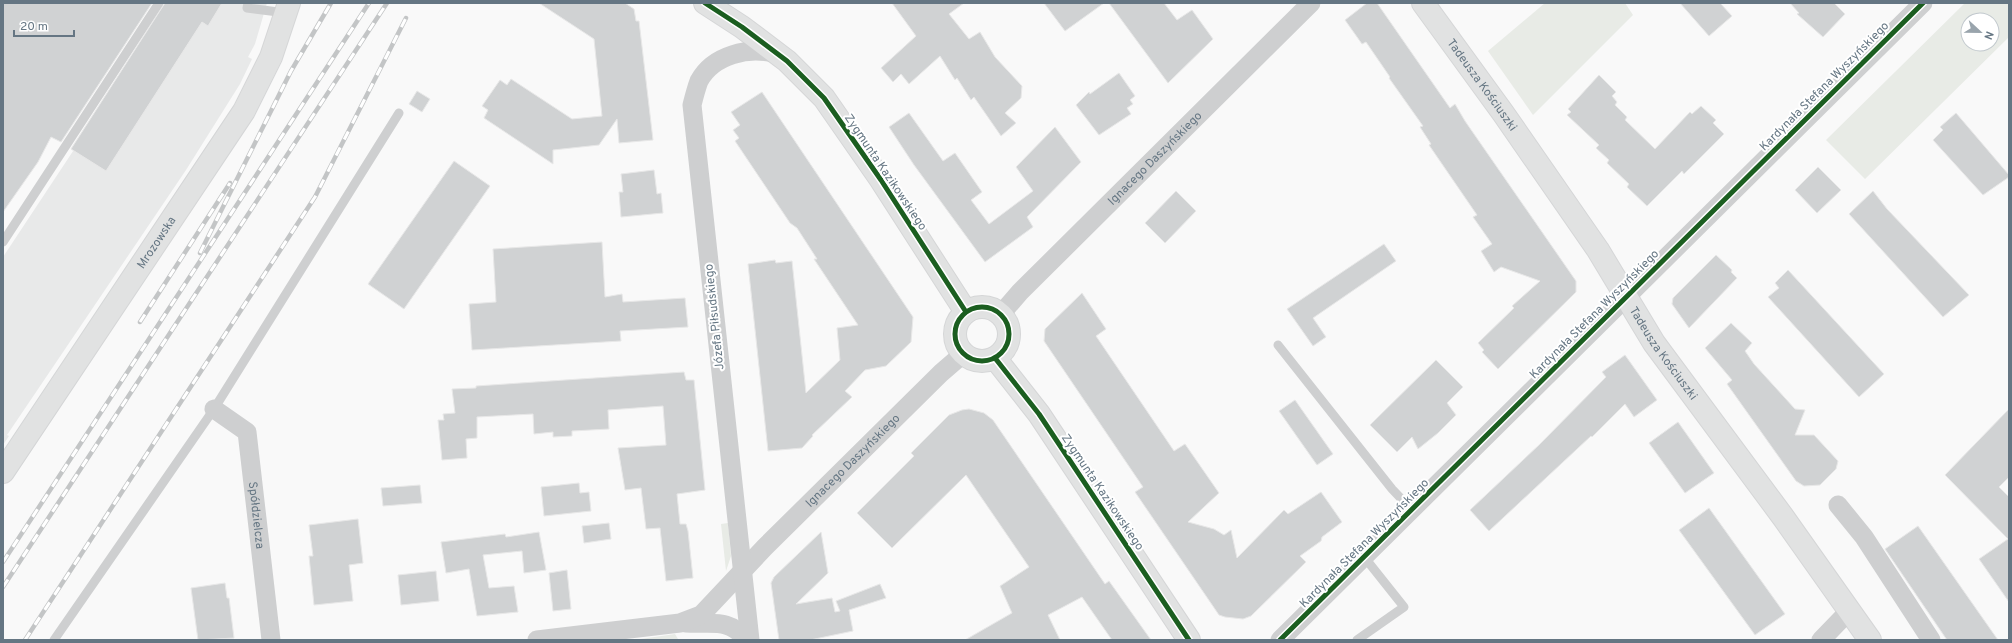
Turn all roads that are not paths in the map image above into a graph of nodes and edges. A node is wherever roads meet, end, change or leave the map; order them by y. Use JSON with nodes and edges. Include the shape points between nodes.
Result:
{"nodes":[{"id":1,"x":159,"y":3,"type":"edge"},
{"id":2,"x":248,"y":3,"type":"edge"},
{"id":3,"x":705,"y":3,"type":"edge"},
{"id":4,"x":1311,"y":3,"type":"edge"},
{"id":5,"x":1423,"y":3,"type":"edge"},
{"id":6,"x":1922,"y":3,"type":"edge"},
{"id":7,"x":288,"y":8,"type":"edge"},
{"id":8,"x":776,"y":54,"type":"junction"},
{"id":9,"x":399,"y":113,"type":"dead end"},
{"id":10,"x":3,"y":242,"type":"edge"},
{"id":11,"x":1625,"y":298,"type":"junction"},
{"id":12,"x":966,"y":312,"type":"junction"},
{"id":13,"x":1001,"y":314,"type":"junction"},
{"id":14,"x":1278,"y":345,"type":"dead end"},
{"id":15,"x":963,"y":354,"type":"junction"},
{"id":16,"x":995,"y":358,"type":"junction"},
{"id":17,"x":214,"y":409,"type":"junction"},
{"id":18,"x":3,"y":472,"type":"edge"},
{"id":19,"x":1838,"y":505,"type":"dead end"},
{"id":20,"x":1412,"y":510,"type":"junction"},
{"id":21,"x":1364,"y":558,"type":"junction"},
{"id":22,"x":743,"y":570,"type":"junction"},
{"id":23,"x":1849,"y":611,"type":"junction"},
{"id":24,"x":680,"y":622,"type":"junction"},
{"id":25,"x":54,"y":640,"type":"edge"},
{"id":26,"x":271,"y":640,"type":"edge"},
{"id":27,"x":537,"y":640,"type":"edge"},
{"id":28,"x":749,"y":640,"type":"edge"},
{"id":29,"x":1188,"y":640,"type":"edge"},
{"id":30,"x":1280,"y":640,"type":"edge"},
{"id":31,"x":1357,"y":640,"type":"edge"},
{"id":32,"x":1821,"y":640,"type":"edge"},
{"id":33,"x":1870,"y":640,"type":"edge"},
{"id":34,"x":1931,"y":640,"type":"edge"}],
"edges":[{"from":1,"to":10,"type":"lane"},
{"from":2,"to":7,"type":"lane","via":[[247,8]]},
{"from":3,"to":8,"type":"street","name":"Zygmunta Kazikowskiego","via":[[742,27]]},
{"from":4,"to":13,"type":"street","name":"Ignacego Daszyńskiego","via":[[1020,292]]},
{"from":5,"to":11,"type":"street","name":"Tadeusza Kościuszki","via":[[1598,250]]},
{"from":6,"to":11,"type":"street","name":"Kardynała Stefana Wyszyńskiego"},
{"from":7,"to":18,"type":"street","name":"Mrozowska","via":[[265,71],[244,111]]},
{"from":8,"to":12,"type":"street","name":"Zygmunta Kazikowskiego","via":[[824,98],[881,180]]},
{"from":8,"to":22,"type":"street","name":"Józefa Piłsudskiego","via":[[764,51],[744,52],[716,64],[700,80],[692,105]]},
{"from":9,"to":17,"type":"lane"},
{"from":11,"to":20,"type":"street","name":"Kardynała Stefana Wyszyńskiego"},
{"from":11,"to":23,"type":"street","name":"Tadeusza Kościuszki","via":[[1654,343],[1784,517]]},
{"from":12,"to":13,"type":"street","via":[[987,307]]},
{"from":12,"to":15,"type":"street","via":[[955,329],[955,338]]},
{"from":13,"to":16,"type":"street","via":[[1009,329],[1009,338],[1002,353]]},
{"from":14,"to":20,"type":"lane","via":[[1392,489]]},
{"from":15,"to":16,"type":"street","via":[[979,361]]},
{"from":15,"to":22,"type":"street","name":"Ignacego Daszyńskiego"},
{"from":16,"to":29,"type":"street","name":"Zygmunta Kazikowskiego","via":[[1039,414]]},
{"from":17,"to":25,"type":"lane"},
{"from":17,"to":26,"type":"street","name":"Spółdzielcza","via":[[247,432]]},
{"from":19,"to":34,"type":"street","via":[[1864,537]]},
{"from":20,"to":21,"type":"street","name":"Kardynała Stefana Wyszyńskiego"},
{"from":21,"to":30,"type":"street","name":"Kardynała Stefana Wyszyńskiego"},
{"from":21,"to":31,"type":"lane","via":[[1404,607]]},
{"from":22,"to":24,"type":"street","name":"Ignacego Daszyńskiego","via":[[701,615]]},
{"from":22,"to":28,"type":"street","name":"Józefa Piłsudskiego"},
{"from":23,"to":32,"type":"street"},
{"from":23,"to":33,"type":"street","name":"Tadeusza Kościuszki"},
{"from":24,"to":27,"type":"street"},
{"from":24,"to":28,"type":"street","via":[[726,624],[738,629]]}]}
